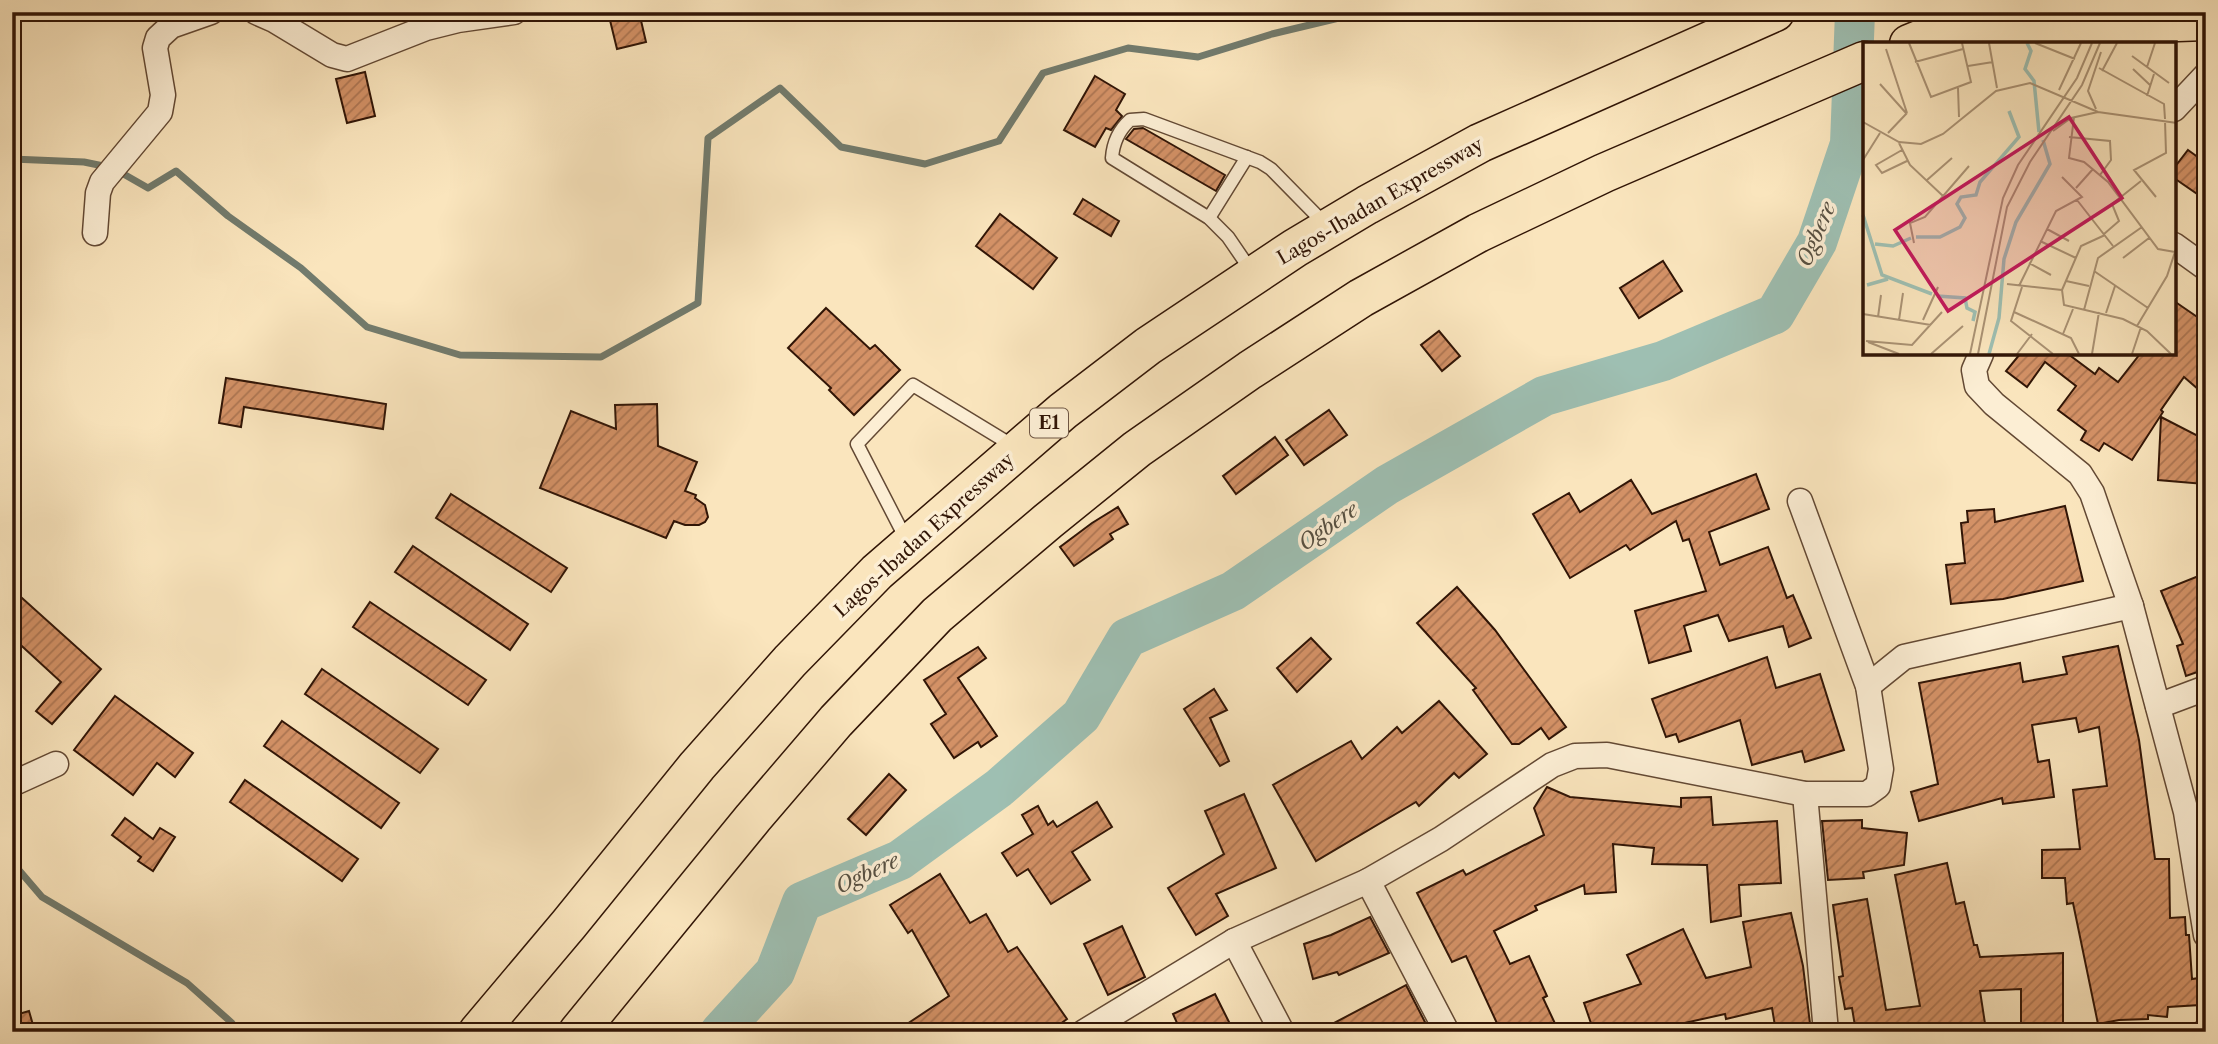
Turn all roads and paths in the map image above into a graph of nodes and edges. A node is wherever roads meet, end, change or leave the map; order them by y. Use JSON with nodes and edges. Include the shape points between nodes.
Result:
{"nodes":[{"id":1,"x":211,"y":12,"type":"edge"},
{"id":2,"x":256,"y":12,"type":"edge"},
{"id":3,"x":514,"y":12,"type":"edge"},
{"id":4,"x":1774,"y":12,"type":"edge"},
{"id":5,"x":1988,"y":12,"type":"edge"},
{"id":6,"x":2204,"y":20,"type":"edge"},
{"id":7,"x":1914,"y":42,"type":"edge"},
{"id":8,"x":1969,"y":42,"type":"edge"},
{"id":9,"x":1863,"y":61,"type":"edge"},
{"id":10,"x":2206,"y":75,"type":"edge"},
{"id":11,"x":2176,"y":107,"type":"edge"},
{"id":12,"x":1247,"y":157,"type":"junction"},
{"id":13,"x":1209,"y":218,"type":"junction"},
{"id":14,"x":1329,"y":228,"type":"junction"},
{"id":15,"x":95,"y":233,"type":"dead end"},
{"id":16,"x":2176,"y":246,"type":"edge"},
{"id":17,"x":2206,"y":268,"type":"edge"},
{"id":18,"x":1254,"y":275,"type":"junction"},
{"id":19,"x":1981,"y":355,"type":"edge"},
{"id":20,"x":1019,"y":449,"type":"junction"},
{"id":21,"x":1800,"y":501,"type":"dead end"},
{"id":22,"x":909,"y":544,"type":"junction"},
{"id":23,"x":2131,"y":606,"type":"junction"},
{"id":24,"x":1868,"y":686,"type":"junction"},
{"id":25,"x":2206,"y":688,"type":"edge"},
{"id":26,"x":2158,"y":706,"type":"junction"},
{"id":27,"x":56,"y":764,"type":"dead end"},
{"id":28,"x":12,"y":784,"type":"edge"},
{"id":29,"x":1805,"y":794,"type":"junction"},
{"id":30,"x":1368,"y":881,"type":"junction"},
{"id":31,"x":2206,"y":935,"type":"edge"},
{"id":32,"x":1234,"y":941,"type":"junction"},
{"id":33,"x":478,"y":1032,"type":"edge"},
{"id":34,"x":578,"y":1032,"type":"edge"},
{"id":35,"x":1084,"y":1032,"type":"edge"},
{"id":36,"x":1282,"y":1032,"type":"edge"},
{"id":37,"x":1447,"y":1032,"type":"edge"},
{"id":38,"x":1826,"y":1032,"type":"edge"}],
"edges":[{"from":1,"to":15,"type":"street","via":[[171,26],[158,38],[160,112],[102,182]]},
{"from":2,"to":3,"type":"street","via":[[347,59],[426,28]]},
{"from":4,"to":14,"type":"highway","name":"Lagos-Ibadan Expressway","number":"E1","via":[[1480,143]]},
{"from":5,"to":7,"type":"highway"},
{"from":6,"to":8,"type":"highway"},
{"from":9,"to":34,"type":"highway","via":[[1615,168],[1478,233],[1361,298],[1137,449],[928,625],[828,730]]},
{"from":10,"to":11,"type":"street"},
{"from":12,"to":13,"type":"lane"},
{"from":12,"to":13,"type":"lane","via":[[1144,119],[1130,120],[1124,126],[1112,158]]},
{"from":12,"to":14,"type":"lane","via":[[1271,169]]},
{"from":13,"to":18,"type":"lane"},
{"from":14,"to":18,"type":"highway","name":"Lagos-Ibadan Expressway","number":"E1"},
{"from":16,"to":17,"type":"street"},
{"from":18,"to":20,"type":"highway","name":"Lagos-Ibadan Expressway","number":"E1","via":[[1148,346]]},
{"from":19,"to":23,"type":"street","via":[[1974,370],[1977,386],[2080,474],[2092,493]]},
{"from":20,"to":22,"type":"highway","name":"Lagos-Ibadan Expressway","number":"E1"},
{"from":20,"to":22,"type":"lane","via":[[913,385],[857,444]]},
{"from":21,"to":24,"type":"street"},
{"from":22,"to":33,"type":"highway","name":"Lagos-Ibadan Expressway","number":"E1","via":[[790,661],[697,766]]},
{"from":23,"to":24,"type":"street","via":[[1904,657]]},
{"from":23,"to":26,"type":"street"},
{"from":24,"to":29,"type":"street","via":[[1881,769],[1878,786],[1867,794]]},
{"from":25,"to":26,"type":"street"},
{"from":26,"to":31,"type":"street","via":[[2186,811]]},
{"from":27,"to":28,"type":"street"},
{"from":29,"to":30,"type":"street","via":[[1607,755],[1575,756],[1552,765]]},
{"from":29,"to":38,"type":"street"},
{"from":30,"to":32,"type":"street"},
{"from":30,"to":37,"type":"street"},
{"from":32,"to":35,"type":"street"},
{"from":32,"to":36,"type":"street"}]}
